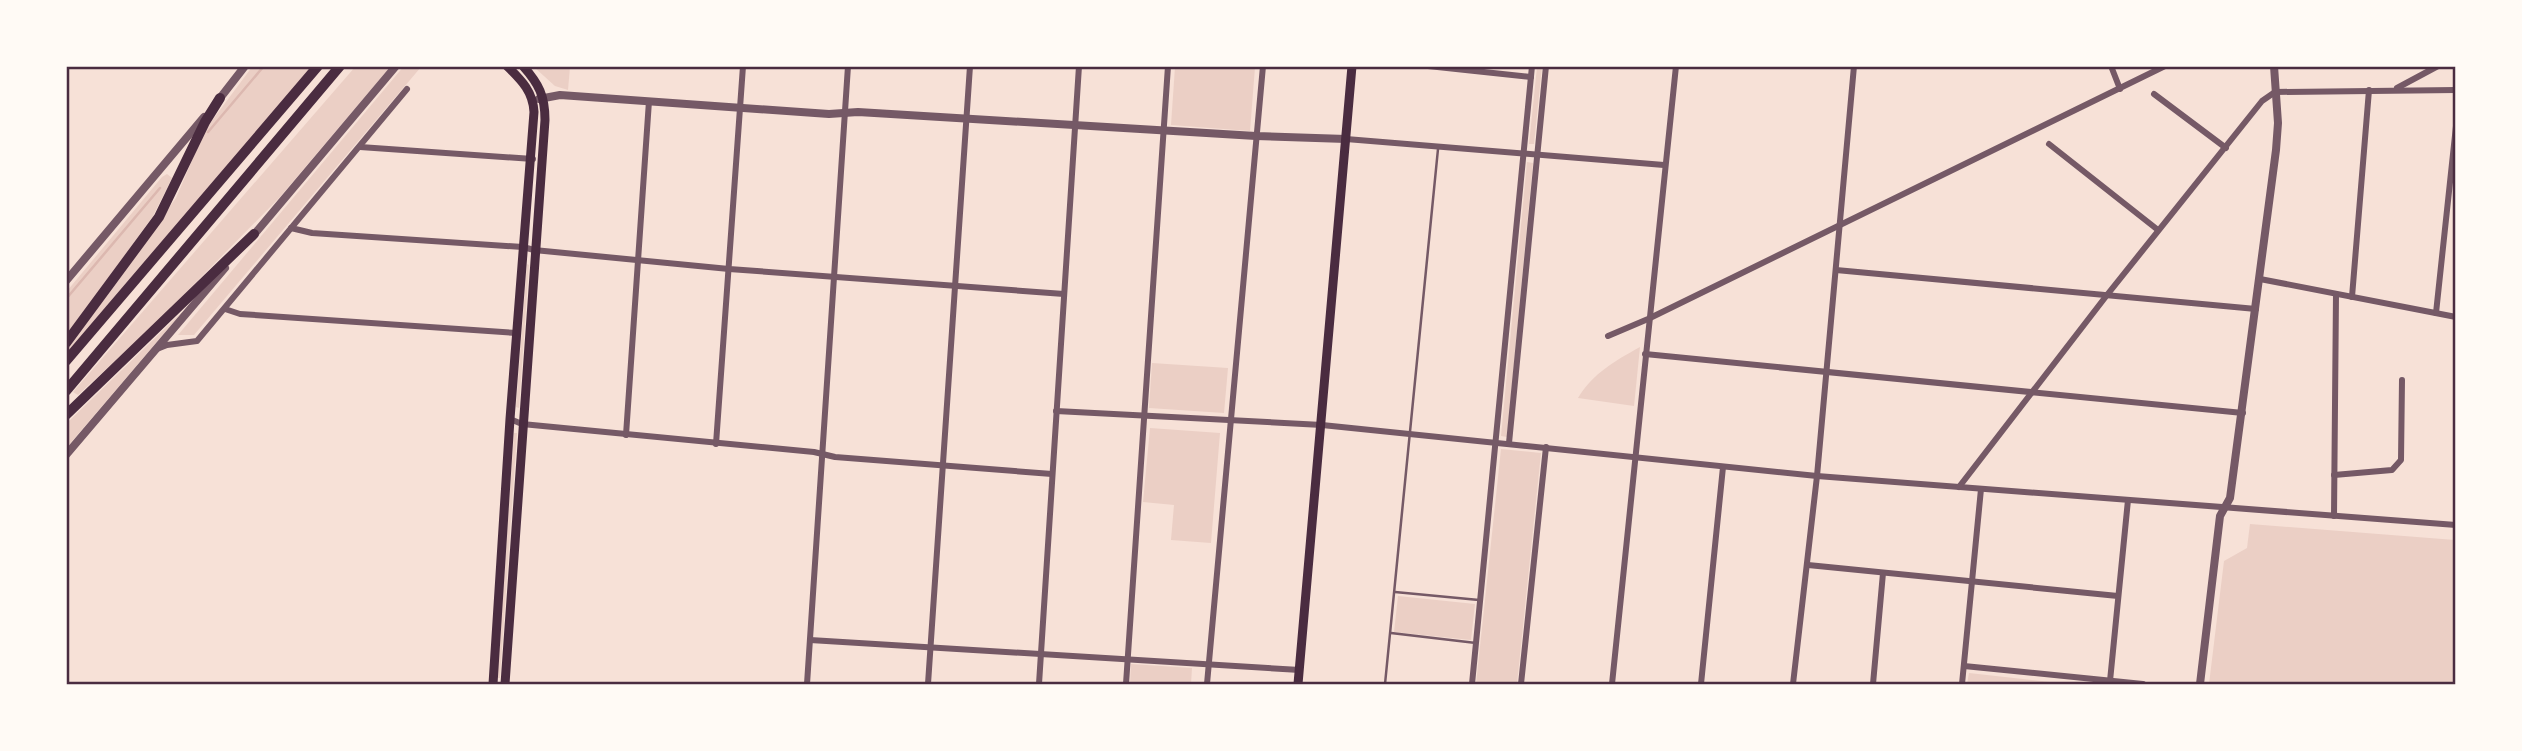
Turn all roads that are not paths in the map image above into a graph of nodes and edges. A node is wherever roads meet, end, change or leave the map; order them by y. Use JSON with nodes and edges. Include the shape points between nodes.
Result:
{"nodes":[{"id":1,"x":245,"y":66,"type":"edge"},
{"id":2,"x":318,"y":66,"type":"edge"},
{"id":3,"x":340,"y":66,"type":"edge"},
{"id":4,"x":396,"y":66,"type":"edge"},
{"id":5,"x":507,"y":66,"type":"edge"},
{"id":6,"x":523,"y":66,"type":"edge"},
{"id":7,"x":743,"y":66,"type":"edge"},
{"id":8,"x":848,"y":66,"type":"edge"},
{"id":9,"x":970,"y":66,"type":"edge"},
{"id":10,"x":1079,"y":66,"type":"edge"},
{"id":11,"x":1168,"y":66,"type":"edge"},
{"id":12,"x":1263,"y":66,"type":"edge"},
{"id":13,"x":1352,"y":66,"type":"edge"},
{"id":14,"x":1428,"y":66,"type":"edge"},
{"id":15,"x":1532,"y":66,"type":"edge"},
{"id":16,"x":1546,"y":66,"type":"edge"},
{"id":17,"x":1676,"y":66,"type":"edge"},
{"id":18,"x":1854,"y":66,"type":"edge"},
{"id":19,"x":2165,"y":66,"type":"edge"},
{"id":20,"x":2274,"y":66,"type":"edge"},
{"id":21,"x":2438,"y":66,"type":"edge"},
{"id":22,"x":2110,"y":67,"type":"edge"},
{"id":23,"x":1531,"y":77,"type":"junction"},
{"id":24,"x":407,"y":89,"type":"dead end"},
{"id":25,"x":2120,"y":89,"type":"junction"},
{"id":26,"x":2395,"y":89,"type":"junction"},
{"id":27,"x":2369,"y":90,"type":"junction"},
{"id":28,"x":2455,"y":90,"type":"edge"},
{"id":29,"x":2275,"y":92,"type":"junction"},
{"id":30,"x":2154,"y":94,"type":"dead end"},
{"id":31,"x":544,"y":97,"type":"junction"},
{"id":32,"x":220,"y":98,"type":"junction"},
{"id":33,"x":649,"y":101,"type":"junction"},
{"id":34,"x":533,"y":102,"type":"junction"},
{"id":35,"x":740,"y":106,"type":"junction"},
{"id":36,"x":846,"y":113,"type":"junction"},
{"id":37,"x":966,"y":118,"type":"junction"},
{"id":38,"x":1075,"y":125,"type":"junction"},
{"id":39,"x":2455,"y":126,"type":"edge"},
{"id":40,"x":1164,"y":130,"type":"junction"},
{"id":41,"x":1256,"y":136,"type":"junction"},
{"id":42,"x":1346,"y":139,"type":"junction"},
{"id":43,"x":2049,"y":144,"type":"dead end"},
{"id":44,"x":1439,"y":146,"type":"junction"},
{"id":45,"x":360,"y":147,"type":"junction"},
{"id":46,"x":2226,"y":148,"type":"junction"},
{"id":47,"x":1524,"y":152,"type":"junction"},
{"id":48,"x":1537,"y":153,"type":"junction"},
{"id":49,"x":529,"y":159,"type":"junction"},
{"id":50,"x":541,"y":160,"type":"junction"},
{"id":51,"x":1664,"y":165,"type":"junction"},
{"id":52,"x":1840,"y":225,"type":"junction"},
{"id":53,"x":291,"y":228,"type":"junction"},
{"id":54,"x":2158,"y":230,"type":"junction"},
{"id":55,"x":254,"y":234,"type":"junction"},
{"id":56,"x":523,"y":247,"type":"junction"},
{"id":57,"x":534,"y":250,"type":"junction"},
{"id":58,"x":638,"y":260,"type":"junction"},
{"id":59,"x":729,"y":270,"type":"junction"},
{"id":60,"x":1836,"y":270,"type":"junction"},
{"id":61,"x":834,"y":276,"type":"junction"},
{"id":62,"x":2260,"y":279,"type":"junction"},
{"id":63,"x":66,"y":281,"type":"edge"},
{"id":64,"x":954,"y":287,"type":"junction"},
{"id":65,"x":1064,"y":294,"type":"junction"},
{"id":66,"x":2336,"y":294,"type":"junction"},
{"id":67,"x":2107,"y":295,"type":"junction"},
{"id":68,"x":2352,"y":297,"type":"junction"},
{"id":69,"x":225,"y":309,"type":"junction"},
{"id":70,"x":2256,"y":309,"type":"junction"},
{"id":71,"x":2435,"y":313,"type":"junction"},
{"id":72,"x":2455,"y":317,"type":"edge"},
{"id":73,"x":1648,"y":319,"type":"junction"},
{"id":74,"x":517,"y":333,"type":"junction"},
{"id":75,"x":1608,"y":336,"type":"dead end"},
{"id":76,"x":66,"y":343,"type":"edge"},
{"id":77,"x":156,"y":349,"type":"junction"},
{"id":78,"x":1645,"y":354,"type":"junction"},
{"id":79,"x":66,"y":361,"type":"edge"},
{"id":80,"x":1826,"y":373,"type":"junction"},
{"id":81,"x":2402,"y":380,"type":"dead end"},
{"id":82,"x":66,"y":391,"type":"edge"},
{"id":83,"x":2031,"y":393,"type":"junction"},
{"id":84,"x":1056,"y":411,"type":"junction"},
{"id":85,"x":2243,"y":413,"type":"junction"},
{"id":86,"x":66,"y":415,"type":"edge"},
{"id":87,"x":1144,"y":415,"type":"junction"},
{"id":88,"x":510,"y":419,"type":"junction"},
{"id":89,"x":1230,"y":420,"type":"junction"},
{"id":90,"x":522,"y":424,"type":"junction"},
{"id":91,"x":1322,"y":425,"type":"junction"},
{"id":92,"x":1410,"y":434,"type":"junction"},
{"id":93,"x":626,"y":435,"type":"junction"},
{"id":94,"x":1497,"y":442,"type":"junction"},
{"id":95,"x":1510,"y":443,"type":"junction"},
{"id":96,"x":716,"y":444,"type":"junction"},
{"id":97,"x":1546,"y":447,"type":"junction"},
{"id":98,"x":822,"y":454,"type":"junction"},
{"id":99,"x":66,"y":455,"type":"edge"},
{"id":100,"x":1634,"y":457,"type":"junction"},
{"id":101,"x":943,"y":465,"type":"junction"},
{"id":102,"x":1723,"y":467,"type":"junction"},
{"id":103,"x":1052,"y":474,"type":"junction"},
{"id":104,"x":2334,"y":475,"type":"junction"},
{"id":105,"x":1817,"y":476,"type":"junction"},
{"id":106,"x":1959,"y":487,"type":"junction"},
{"id":107,"x":1981,"y":489,"type":"junction"},
{"id":108,"x":2129,"y":500,"type":"junction"},
{"id":109,"x":2225,"y":508,"type":"junction"},
{"id":110,"x":2334,"y":516,"type":"junction"},
{"id":111,"x":2455,"y":525,"type":"edge"},
{"id":112,"x":1808,"y":565,"type":"junction"},
{"id":113,"x":1883,"y":573,"type":"junction"},
{"id":114,"x":1971,"y":581,"type":"junction"},
{"id":115,"x":1395,"y":592,"type":"junction"},
{"id":116,"x":2118,"y":596,"type":"junction"},
{"id":117,"x":1480,"y":600,"type":"junction"},
{"id":118,"x":1391,"y":634,"type":"junction"},
{"id":119,"x":810,"y":640,"type":"junction"},
{"id":120,"x":1476,"y":643,"type":"junction"},
{"id":121,"x":930,"y":647,"type":"junction"},
{"id":122,"x":1041,"y":654,"type":"junction"},
{"id":123,"x":1128,"y":660,"type":"junction"},
{"id":124,"x":1209,"y":665,"type":"junction"},
{"id":125,"x":1964,"y":666,"type":"junction"},
{"id":126,"x":1300,"y":670,"type":"junction"},
{"id":127,"x":2110,"y":681,"type":"junction"},
{"id":128,"x":2082,"y":682,"type":"edge"},
{"id":129,"x":493,"y":684,"type":"edge"},
{"id":130,"x":505,"y":684,"type":"edge"},
{"id":131,"x":807,"y":684,"type":"edge"},
{"id":132,"x":928,"y":684,"type":"edge"},
{"id":133,"x":1039,"y":684,"type":"edge"},
{"id":134,"x":1126,"y":684,"type":"edge"},
{"id":135,"x":1207,"y":684,"type":"edge"},
{"id":136,"x":1298,"y":684,"type":"edge"},
{"id":137,"x":1385,"y":684,"type":"edge"},
{"id":138,"x":1472,"y":684,"type":"edge"},
{"id":139,"x":1521,"y":684,"type":"edge"},
{"id":140,"x":1612,"y":684,"type":"edge"},
{"id":141,"x":1701,"y":684,"type":"edge"},
{"id":142,"x":1793,"y":684,"type":"edge"},
{"id":143,"x":1873,"y":684,"type":"edge"},
{"id":144,"x":1962,"y":684,"type":"edge"},
{"id":145,"x":2143,"y":684,"type":"edge"},
{"id":146,"x":2200,"y":684,"type":"edge"}],
"edges":[{"from":1,"to":32,"type":"street"},
{"from":2,"to":79,"type":"highway"},
{"from":3,"to":82,"type":"highway"},
{"from":4,"to":55,"type":"street"},
{"from":5,"to":34,"type":"main road","via":[[528,89]]},
{"from":6,"to":31,"type":"main road"},
{"from":7,"to":35,"type":"street"},
{"from":8,"to":36,"type":"street"},
{"from":9,"to":37,"type":"street"},
{"from":10,"to":38,"type":"street"},
{"from":11,"to":40,"type":"street"},
{"from":12,"to":41,"type":"street"},
{"from":13,"to":42,"type":"main road"},
{"from":14,"to":23,"type":"street"},
{"from":15,"to":23,"type":"street"},
{"from":16,"to":48,"type":"street"},
{"from":17,"to":51,"type":"street"},
{"from":18,"to":52,"type":"street"},
{"from":19,"to":25,"type":"street"},
{"from":20,"to":29,"type":"street"},
{"from":21,"to":26,"type":"street"},
{"from":22,"to":25,"type":"street"},
{"from":23,"to":47,"type":"street"},
{"from":24,"to":45,"type":"street"},
{"from":25,"to":52,"type":"street"},
{"from":26,"to":27,"type":"street"},
{"from":26,"to":28,"type":"street"},
{"from":27,"to":29,"type":"street"},
{"from":27,"to":68,"type":"street"},
{"from":29,"to":46,"type":"street","via":[[2262,101]]},
{"from":29,"to":62,"type":"street","via":[[2276,150]]},
{"from":30,"to":46,"type":"street"},
{"from":31,"to":33,"type":"street"},
{"from":31,"to":34,"type":"street"},
{"from":31,"to":50,"type":"main road"},
{"from":32,"to":63,"type":"street"},
{"from":32,"to":76,"type":"highway","via":[[159,217]]},
{"from":33,"to":35,"type":"street"},
{"from":33,"to":58,"type":"street"},
{"from":34,"to":49,"type":"main road"},
{"from":35,"to":36,"type":"street"},
{"from":35,"to":59,"type":"street"},
{"from":36,"to":37,"type":"street"},
{"from":36,"to":61,"type":"street"},
{"from":37,"to":38,"type":"street"},
{"from":37,"to":64,"type":"street"},
{"from":38,"to":40,"type":"street"},
{"from":38,"to":65,"type":"street"},
{"from":39,"to":71,"type":"street"},
{"from":40,"to":41,"type":"street"},
{"from":40,"to":87,"type":"street"},
{"from":41,"to":42,"type":"street"},
{"from":41,"to":89,"type":"street"},
{"from":42,"to":44,"type":"street"},
{"from":42,"to":91,"type":"main road"},
{"from":43,"to":54,"type":"street"},
{"from":44,"to":47,"type":"street"},
{"from":44,"to":92,"type":"lane"},
{"from":45,"to":49,"type":"street"},
{"from":45,"to":53,"type":"street"},
{"from":46,"to":54,"type":"street"},
{"from":47,"to":48,"type":"street"},
{"from":47,"to":94,"type":"street"},
{"from":48,"to":51,"type":"street"},
{"from":48,"to":95,"type":"street"},
{"from":49,"to":50,"type":"street"},
{"from":49,"to":56,"type":"main road"},
{"from":50,"to":57,"type":"main road"},
{"from":51,"to":73,"type":"street"},
{"from":52,"to":60,"type":"street"},
{"from":52,"to":73,"type":"street"},
{"from":53,"to":56,"type":"street"},
{"from":53,"to":69,"type":"street"},
{"from":54,"to":67,"type":"street"},
{"from":55,"to":77,"type":"street"},
{"from":55,"to":86,"type":"highway"},
{"from":56,"to":57,"type":"street"},
{"from":56,"to":74,"type":"main road"},
{"from":57,"to":58,"type":"street"},
{"from":57,"to":90,"type":"main road"},
{"from":58,"to":59,"type":"street"},
{"from":58,"to":93,"type":"street"},
{"from":59,"to":61,"type":"street"},
{"from":59,"to":96,"type":"street"},
{"from":60,"to":67,"type":"street"},
{"from":60,"to":80,"type":"street"},
{"from":61,"to":64,"type":"street"},
{"from":61,"to":98,"type":"street"},
{"from":62,"to":66,"type":"street"},
{"from":62,"to":70,"type":"street"},
{"from":64,"to":65,"type":"street"},
{"from":64,"to":101,"type":"street"},
{"from":65,"to":84,"type":"street"},
{"from":66,"to":68,"type":"street"},
{"from":66,"to":104,"type":"street"},
{"from":67,"to":70,"type":"street"},
{"from":67,"to":83,"type":"street"},
{"from":68,"to":71,"type":"street"},
{"from":69,"to":74,"type":"street","via":[[240,314]]},
{"from":69,"to":77,"type":"street","via":[[197,341]]},
{"from":70,"to":85,"type":"street"},
{"from":71,"to":72,"type":"street"},
{"from":73,"to":75,"type":"street"},
{"from":73,"to":78,"type":"street"},
{"from":74,"to":88,"type":"main road"},
{"from":77,"to":99,"type":"street"},
{"from":78,"to":80,"type":"street"},
{"from":78,"to":100,"type":"street"},
{"from":80,"to":83,"type":"street"},
{"from":80,"to":105,"type":"street"},
{"from":81,"to":104,"type":"street","via":[[2399,465],[2392,470]]},
{"from":83,"to":85,"type":"street"},
{"from":83,"to":106,"type":"street"},
{"from":84,"to":87,"type":"street"},
{"from":84,"to":103,"type":"street"},
{"from":85,"to":109,"type":"street"},
{"from":87,"to":89,"type":"street"},
{"from":87,"to":123,"type":"street"},
{"from":88,"to":90,"type":"street"},
{"from":88,"to":129,"type":"main road"},
{"from":89,"to":91,"type":"street"},
{"from":89,"to":124,"type":"street"},
{"from":90,"to":93,"type":"street"},
{"from":90,"to":130,"type":"main road"},
{"from":91,"to":92,"type":"street"},
{"from":91,"to":126,"type":"main road"},
{"from":92,"to":94,"type":"street"},
{"from":92,"to":115,"type":"lane"},
{"from":93,"to":96,"type":"street"},
{"from":94,"to":95,"type":"street"},
{"from":94,"to":117,"type":"street"},
{"from":95,"to":97,"type":"street"},
{"from":96,"to":98,"type":"street"},
{"from":97,"to":100,"type":"street"},
{"from":97,"to":139,"type":"street"},
{"from":98,"to":101,"type":"street"},
{"from":98,"to":119,"type":"street"},
{"from":100,"to":102,"type":"street"},
{"from":100,"to":140,"type":"street"},
{"from":101,"to":103,"type":"street"},
{"from":101,"to":121,"type":"street"},
{"from":102,"to":105,"type":"street"},
{"from":102,"to":141,"type":"street"},
{"from":103,"to":122,"type":"street"},
{"from":104,"to":110,"type":"street"},
{"from":105,"to":106,"type":"street"},
{"from":105,"to":112,"type":"street"},
{"from":106,"to":107,"type":"street"},
{"from":107,"to":108,"type":"street"},
{"from":107,"to":114,"type":"street"},
{"from":108,"to":109,"type":"street"},
{"from":108,"to":116,"type":"street"},
{"from":109,"to":110,"type":"street"},
{"from":109,"to":146,"type":"street","via":[[2220,516]]},
{"from":110,"to":111,"type":"street"},
{"from":112,"to":113,"type":"street"},
{"from":112,"to":142,"type":"street"},
{"from":113,"to":114,"type":"street"},
{"from":113,"to":143,"type":"street"},
{"from":114,"to":116,"type":"street"},
{"from":114,"to":125,"type":"street"},
{"from":115,"to":117,"type":"lane"},
{"from":115,"to":118,"type":"lane"},
{"from":116,"to":127,"type":"street"},
{"from":117,"to":120,"type":"street"},
{"from":118,"to":120,"type":"lane"},
{"from":118,"to":137,"type":"lane"},
{"from":119,"to":121,"type":"street"},
{"from":119,"to":131,"type":"street"},
{"from":120,"to":138,"type":"street"},
{"from":121,"to":122,"type":"street"},
{"from":121,"to":132,"type":"street"},
{"from":122,"to":123,"type":"street"},
{"from":122,"to":133,"type":"street"},
{"from":123,"to":124,"type":"street"},
{"from":123,"to":134,"type":"street"},
{"from":124,"to":126,"type":"street"},
{"from":124,"to":135,"type":"street"},
{"from":125,"to":128,"type":"street"},
{"from":125,"to":144,"type":"street"},
{"from":126,"to":136,"type":"main road"},
{"from":127,"to":128,"type":"street"},
{"from":127,"to":145,"type":"street"}]}
